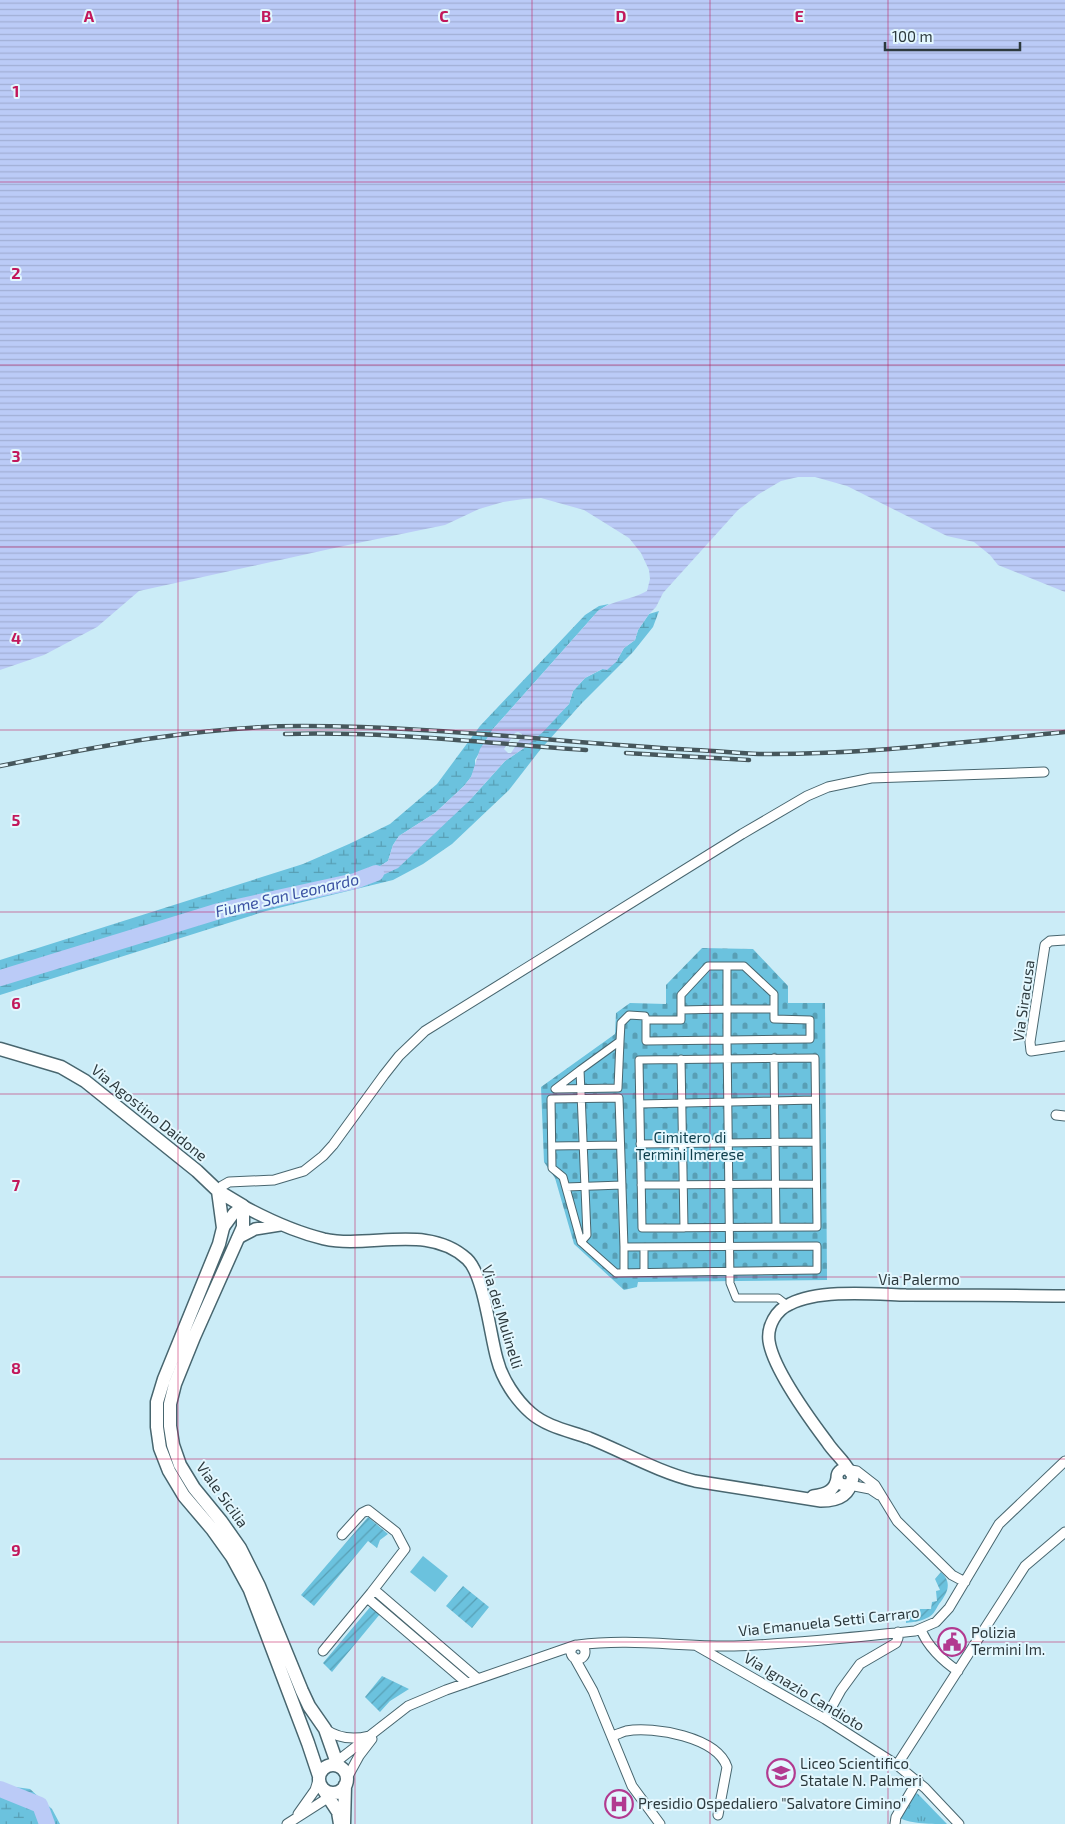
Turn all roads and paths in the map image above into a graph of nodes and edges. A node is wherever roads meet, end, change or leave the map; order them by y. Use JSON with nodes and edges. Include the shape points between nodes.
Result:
{"nodes":[{"id":1,"x":1044,"y":772,"type":"dead end"},
{"id":2,"x":1065,"y":940,"type":"edge"},
{"id":3,"x":727,"y":966,"type":"junction"},
{"id":4,"x":774,"y":1008,"type":"junction"},
{"id":5,"x":728,"y":1009,"type":"junction"},
{"id":6,"x":681,"y":1010,"type":"junction"},
{"id":7,"x":646,"y":1020,"type":"junction"},
{"id":8,"x":727,"y":1040,"type":"junction"},
{"id":9,"x":620,"y":1041,"type":"junction"},
{"id":10,"x":1065,"y":1046,"type":"edge"},
{"id":11,"x":0,"y":1049,"type":"edge"},
{"id":12,"x":774,"y":1058,"type":"junction"},
{"id":13,"x":681,"y":1059,"type":"junction"},
{"id":14,"x":727,"y":1059,"type":"junction"},
{"id":15,"x":580,"y":1070,"type":"junction"},
{"id":16,"x":581,"y":1088,"type":"junction"},
{"id":17,"x":581,"y":1099,"type":"junction"},
{"id":18,"x":815,"y":1100,"type":"junction"},
{"id":19,"x":775,"y":1101,"type":"junction"},
{"id":20,"x":728,"y":1102,"type":"junction"},
{"id":21,"x":682,"y":1103,"type":"junction"},
{"id":22,"x":640,"y":1104,"type":"junction"},
{"id":23,"x":775,"y":1142,"type":"junction"},
{"id":24,"x":816,"y":1142,"type":"junction"},
{"id":25,"x":729,"y":1143,"type":"junction"},
{"id":26,"x":640,"y":1144,"type":"junction"},
{"id":27,"x":683,"y":1144,"type":"junction"},
{"id":28,"x":620,"y":1145,"type":"junction"},
{"id":29,"x":552,"y":1146,"type":"junction"},
{"id":30,"x":583,"y":1146,"type":"junction"},
{"id":31,"x":775,"y":1184,"type":"junction"},
{"id":32,"x":816,"y":1184,"type":"junction"},
{"id":33,"x":622,"y":1185,"type":"junction"},
{"id":34,"x":683,"y":1185,"type":"junction"},
{"id":35,"x":730,"y":1185,"type":"junction"},
{"id":36,"x":641,"y":1186,"type":"junction"},
{"id":37,"x":585,"y":1187,"type":"junction"},
{"id":38,"x":566,"y":1188,"type":"junction"},
{"id":39,"x":218,"y":1191,"type":"junction"},
{"id":40,"x":244,"y":1206,"type":"junction"},
{"id":41,"x":280,"y":1225,"type":"junction"},
{"id":42,"x":730,"y":1227,"type":"junction"},
{"id":43,"x":776,"y":1227,"type":"junction"},
{"id":44,"x":223,"y":1228,"type":"junction"},
{"id":45,"x":684,"y":1228,"type":"junction"},
{"id":46,"x":238,"y":1238,"type":"junction"},
{"id":47,"x":581,"y":1242,"type":"junction"},
{"id":48,"x":730,"y":1246,"type":"junction"},
{"id":49,"x":624,"y":1247,"type":"junction"},
{"id":50,"x":644,"y":1247,"type":"junction"},
{"id":51,"x":730,"y":1271,"type":"junction"},
{"id":52,"x":624,"y":1272,"type":"junction"},
{"id":53,"x":644,"y":1272,"type":"junction"},
{"id":54,"x":1065,"y":1296,"type":"edge"},
{"id":55,"x":787,"y":1305,"type":"junction"},
{"id":56,"x":1065,"y":1461,"type":"edge"},
{"id":57,"x":846,"y":1476,"type":"junction"},
{"id":58,"x":883,"y":1498,"type":"junction"},
{"id":59,"x":1065,"y":1532,"type":"edge"},
{"id":60,"x":342,"y":1535,"type":"dead end"},
{"id":61,"x":965,"y":1582,"type":"junction"},
{"id":62,"x":371,"y":1593,"type":"junction"},
{"id":63,"x":921,"y":1629,"type":"junction"},
{"id":64,"x":898,"y":1632,"type":"junction"},
{"id":65,"x":614,"y":1643,"type":"junction"},
{"id":66,"x":577,"y":1645,"type":"junction"},
{"id":67,"x":695,"y":1645,"type":"junction"},
{"id":68,"x":732,"y":1646,"type":"junction"},
{"id":69,"x":323,"y":1651,"type":"dead end"},
{"id":70,"x":584,"y":1655,"type":"junction"},
{"id":71,"x":573,"y":1657,"type":"junction"},
{"id":72,"x":537,"y":1659,"type":"junction"},
{"id":73,"x":728,"y":1663,"type":"junction"},
{"id":74,"x":958,"y":1671,"type":"junction"},
{"id":75,"x":478,"y":1679,"type":"junction"},
{"id":76,"x":467,"y":1682,"type":"junction"},
{"id":77,"x":593,"y":1691,"type":"junction"},
{"id":78,"x":825,"y":1719,"type":"junction"},
{"id":79,"x":380,"y":1728,"type":"junction"},
{"id":80,"x":325,"y":1729,"type":"junction"},
{"id":81,"x":372,"y":1735,"type":"junction"},
{"id":82,"x":612,"y":1736,"type":"junction"},
{"id":83,"x":335,"y":1764,"type":"junction"},
{"id":84,"x":897,"y":1765,"type":"junction"},
{"id":85,"x":918,"y":1780,"type":"junction"},
{"id":86,"x":331,"y":1785,"type":"junction"},
{"id":87,"x":718,"y":1815,"type":"dead end"},
{"id":88,"x":290,"y":1822,"type":"edge"},
{"id":89,"x":340,"y":1824,"type":"edge"},
{"id":90,"x":344,"y":1824,"type":"edge"},
{"id":91,"x":660,"y":1824,"type":"edge"},
{"id":92,"x":895,"y":1824,"type":"edge"},
{"id":93,"x":959,"y":1824,"type":"edge"}],
"edges":[{"from":1,"to":39,"type":"street","via":[[871,778],[807,796],[425,1031],[389,1069],[333,1145],[304,1171],[274,1180],[229,1182]]},
{"from":2,"to":10,"type":"street","name":"Via Siracusa","via":[[1050,941],[1045,945],[1031,1051]]},
{"from":3,"to":4,"type":"street","via":[[744,966],[774,994]]},
{"from":3,"to":5,"type":"street"},
{"from":3,"to":6,"type":"street","via":[[708,966],[681,995]]},
{"from":4,"to":5,"type":"street"},
{"from":4,"to":8,"type":"street","via":[[774,1019],[810,1020],[810,1039]]},
{"from":5,"to":6,"type":"street"},
{"from":5,"to":8,"type":"street"},
{"from":6,"to":7,"type":"street","via":[[681,1020]]},
{"from":7,"to":8,"type":"street","via":[[646,1041]]},
{"from":7,"to":9,"type":"street","via":[[645,1016],[629,1015],[621,1023]]},
{"from":8,"to":14,"type":"street"},
{"from":9,"to":15,"type":"street"},
{"from":9,"to":16,"type":"street","via":[[618,1088]]},
{"from":11,"to":39,"type":"main road","name":"Via Agostino Daidone","via":[[61,1067],[86,1081]]},
{"from":12,"to":14,"type":"street"},
{"from":12,"to":18,"type":"street","via":[[815,1058]]},
{"from":12,"to":19,"type":"street"},
{"from":13,"to":14,"type":"street"},
{"from":13,"to":21,"type":"street"},
{"from":13,"to":22,"type":"street","via":[[639,1060]]},
{"from":14,"to":20,"type":"street"},
{"from":15,"to":16,"type":"street"},
{"from":15,"to":16,"type":"street","via":[[554,1089]]},
{"from":16,"to":17,"type":"street"},
{"from":17,"to":28,"type":"street","via":[[619,1098]]},
{"from":17,"to":29,"type":"street","via":[[551,1099]]},
{"from":17,"to":30,"type":"street"},
{"from":18,"to":19,"type":"street"},
{"from":18,"to":24,"type":"street"},
{"from":19,"to":20,"type":"street"},
{"from":19,"to":23,"type":"street"},
{"from":20,"to":21,"type":"street"},
{"from":20,"to":25,"type":"street"},
{"from":21,"to":22,"type":"street"},
{"from":21,"to":27,"type":"street"},
{"from":22,"to":26,"type":"street"},
{"from":23,"to":24,"type":"street"},
{"from":23,"to":25,"type":"street"},
{"from":23,"to":31,"type":"street"},
{"from":24,"to":32,"type":"street"},
{"from":25,"to":27,"type":"street"},
{"from":25,"to":35,"type":"street"},
{"from":26,"to":27,"type":"street"},
{"from":26,"to":36,"type":"street"},
{"from":27,"to":34,"type":"street"},
{"from":28,"to":30,"type":"street"},
{"from":28,"to":33,"type":"street"},
{"from":29,"to":30,"type":"street"},
{"from":29,"to":38,"type":"street","via":[[552,1168],[563,1177]]},
{"from":30,"to":37,"type":"street"},
{"from":31,"to":32,"type":"street"},
{"from":31,"to":35,"type":"street"},
{"from":31,"to":43,"type":"street"},
{"from":32,"to":43,"type":"street","via":[[817,1227]]},
{"from":33,"to":37,"type":"street"},
{"from":33,"to":49,"type":"street"},
{"from":34,"to":35,"type":"street"},
{"from":34,"to":36,"type":"street"},
{"from":34,"to":45,"type":"street"},
{"from":35,"to":42,"type":"street"},
{"from":36,"to":45,"type":"street","via":[[642,1228]]},
{"from":37,"to":38,"type":"street"},
{"from":37,"to":47,"type":"street","via":[[587,1235]]},
{"from":38,"to":47,"type":"street"},
{"from":39,"to":40,"type":"main road","name":"Via Agostino Daidone"},
{"from":39,"to":44,"type":"main road"},
{"from":40,"to":41,"type":"street","name":"Via dei Mulinelli"},
{"from":40,"to":44,"type":"street"},
{"from":40,"to":46,"type":"main road","name":"Viale Sicilia","via":[[243,1227]]},
{"from":41,"to":46,"type":"street","via":[[255,1229]]},
{"from":41,"to":57,"type":"street","name":"Via dei Mulinelli","via":[[324,1239],[349,1242],[415,1239],[440,1244],[467,1259],[480,1284],[497,1362],[517,1399],[544,1422],[684,1478],[803,1497],[828,1493]]},
{"from":42,"to":43,"type":"street"},
{"from":42,"to":45,"type":"street"},
{"from":42,"to":48,"type":"street"},
{"from":44,"to":86,"type":"main road","name":"Viale Sicilia","via":[[159,1394],[157,1427],[160,1448],[184,1496],[232,1557],[250,1590],[311,1750]]},
{"from":46,"to":80,"type":"main road","name":"Viale Sicilia","via":[[175,1384],[170,1404],[171,1435],[180,1465],[248,1563],[302,1691]]},
{"from":47,"to":52,"type":"street","via":[[616,1273]]},
{"from":48,"to":50,"type":"street"},
{"from":48,"to":51,"type":"street"},
{"from":48,"to":51,"type":"street","via":[[817,1246],[817,1270]]},
{"from":49,"to":50,"type":"street"},
{"from":49,"to":52,"type":"street"},
{"from":50,"to":53,"type":"street"},
{"from":51,"to":53,"type":"street"},
{"from":51,"to":55,"type":"street","via":[[730,1283],[736,1298],[778,1298]]},
{"from":52,"to":53,"type":"street"},
{"from":54,"to":55,"type":"street","name":"Via Palermo","via":[[843,1294]]},
{"from":55,"to":57,"type":"street","name":"Via Palermo","via":[[771,1324],[769,1337],[774,1357]]},
{"from":56,"to":61,"type":"street","name":"Via Emanuela Setti Carraro","via":[[999,1524]]},
{"from":57,"to":58,"type":"street"},
{"from":57,"to":58,"type":"street","via":[[857,1471],[875,1485]]},
{"from":58,"to":61,"type":"street","via":[[897,1521],[952,1575]]},
{"from":59,"to":74,"type":"street","via":[[1025,1566]]},
{"from":60,"to":62,"type":"street","via":[[368,1510],[396,1532],[404,1546],[405,1551]]},
{"from":61,"to":63,"type":"street","name":"Via Emanuela Setti Carraro","via":[[936,1622]]},
{"from":62,"to":69,"type":"street"},
{"from":62,"to":75,"type":"street","via":[[378,1593]]},
{"from":62,"to":76,"type":"street","via":[[371,1601]]},
{"from":63,"to":64,"type":"street","name":"Via Emanuela Setti Carraro"},
{"from":63,"to":74,"type":"street","via":[[924,1638]]},
{"from":64,"to":68,"type":"street","name":"Via Emanuela Setti Carraro"},
{"from":64,"to":78,"type":"street","via":[[896,1643],[860,1664]]},
{"from":65,"to":66,"type":"street","name":"Via Emanuela Setti Carraro"},
{"from":65,"to":67,"type":"street","name":"Via Emanuela Setti Carraro"},
{"from":65,"to":70,"type":"street"},
{"from":66,"to":70,"type":"street","via":[[584,1648]]},
{"from":66,"to":71,"type":"street","via":[[571,1650]]},
{"from":66,"to":72,"type":"street","name":"Via Emanuela Setti Carraro"},
{"from":67,"to":68,"type":"street","name":"Via Emanuela Setti Carraro"},
{"from":67,"to":73,"type":"street","name":"Via Ignazio Candioto"},
{"from":68,"to":73,"type":"street","via":[[724,1652]]},
{"from":70,"to":71,"type":"street"},
{"from":70,"to":77,"type":"street"},
{"from":71,"to":72,"type":"street"},
{"from":71,"to":77,"type":"street"},
{"from":72,"to":75,"type":"street"},
{"from":73,"to":78,"type":"street","name":"Via Ignazio Candioto"},
{"from":74,"to":84,"type":"street"},
{"from":75,"to":76,"type":"street"},
{"from":76,"to":79,"type":"street","via":[[408,1706]]},
{"from":77,"to":82,"type":"street"},
{"from":78,"to":84,"type":"street","name":"Via Ignazio Candioto"},
{"from":79,"to":81,"type":"street"},
{"from":79,"to":86,"type":"street"},
{"from":80,"to":81,"type":"street","via":[[347,1738]]},
{"from":80,"to":83,"type":"main road","name":"Viale Sicilia"},
{"from":81,"to":83,"type":"street"},
{"from":82,"to":87,"type":"street","via":[[626,1731],[675,1733],[720,1755],[727,1767]]},
{"from":82,"to":91,"type":"street","via":[[632,1786]]},
{"from":83,"to":86,"type":"main road","name":"Viale Sicilia","via":[[344,1771]]},
{"from":83,"to":86,"type":"main road","via":[[323,1769]]},
{"from":84,"to":85,"type":"street","name":"Via Ignazio Candioto"},
{"from":85,"to":92,"type":"street","via":[[896,1816]]},
{"from":85,"to":93,"type":"street","name":"Via Ignazio Candioto"},
{"from":86,"to":88,"type":"street"},
{"from":86,"to":88,"type":"street","via":[[315,1790]]},
{"from":86,"to":89,"type":"main road"},
{"from":86,"to":90,"type":"main road"}]}
